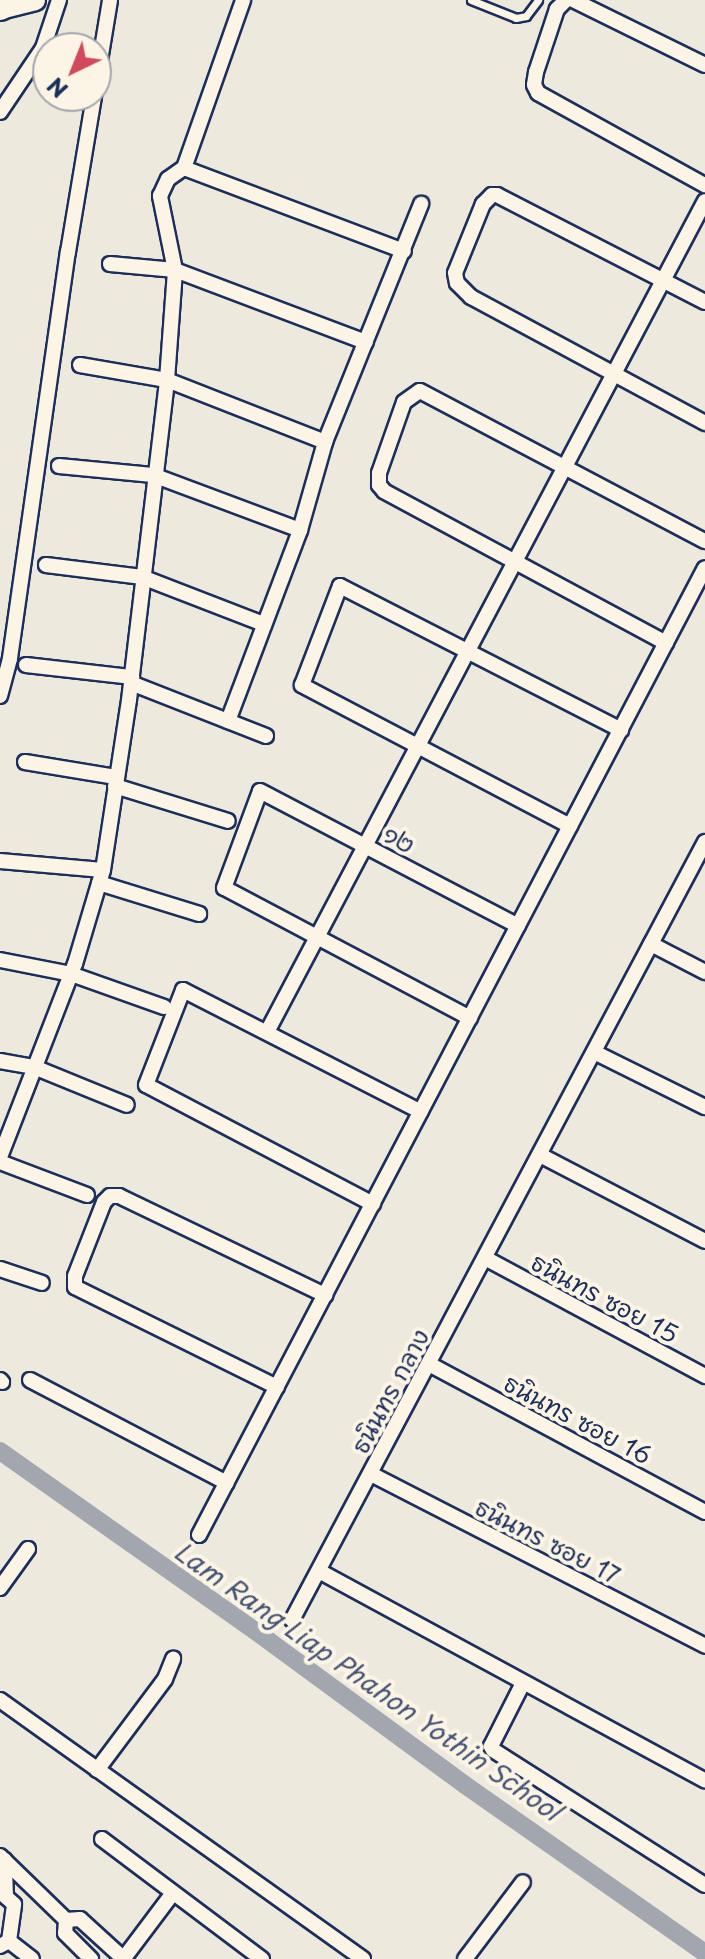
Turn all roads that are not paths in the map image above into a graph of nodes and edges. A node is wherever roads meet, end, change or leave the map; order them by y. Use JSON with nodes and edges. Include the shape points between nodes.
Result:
{"nodes":[{"id":1,"x":12,"y":0,"type":"edge"},
{"id":2,"x":35,"y":0,"type":"edge"},
{"id":3,"x":59,"y":0,"type":"edge"},
{"id":4,"x":110,"y":0,"type":"edge"},
{"id":5,"x":243,"y":0,"type":"edge"},
{"id":6,"x":471,"y":0,"type":"edge"},
{"id":7,"x":538,"y":0,"type":"edge"},
{"id":8,"x":566,"y":0,"type":"edge"},
{"id":9,"x":573,"y":0,"type":"edge"},
{"id":10,"x":0,"y":8,"type":"edge"},
{"id":11,"x":105,"y":32,"type":"edge"},
{"id":12,"x":705,"y":65,"type":"edge"},
{"id":13,"x":0,"y":112,"type":"edge"},
{"id":14,"x":91,"y":112,"type":"edge"},
{"id":15,"x":184,"y":168,"type":"junction"},
{"id":16,"x":705,"y":185,"type":"edge"},
{"id":17,"x":705,"y":201,"type":"edge"},
{"id":18,"x":421,"y":204,"type":"dead end"},
{"id":19,"x":404,"y":251,"type":"junction"},
{"id":20,"x":110,"y":264,"type":"dead end"},
{"id":21,"x":175,"y":270,"type":"junction"},
{"id":22,"x":663,"y":280,"type":"junction"},
{"id":23,"x":705,"y":302,"type":"edge"},
{"id":24,"x":366,"y":342,"type":"junction"},
{"id":25,"x":80,"y":365,"type":"dead end"},
{"id":26,"x":614,"y":375,"type":"junction"},
{"id":27,"x":167,"y":380,"type":"junction"},
{"id":28,"x":705,"y":423,"type":"edge"},
{"id":29,"x":325,"y":442,"type":"junction"},
{"id":30,"x":59,"y":466,"type":"dead end"},
{"id":31,"x":565,"y":467,"type":"junction"},
{"id":32,"x":153,"y":475,"type":"junction"},
{"id":33,"x":300,"y":530,"type":"junction"},
{"id":34,"x":705,"y":541,"type":"edge"},
{"id":35,"x":514,"y":562,"type":"junction"},
{"id":36,"x":46,"y":565,"type":"dead end"},
{"id":37,"x":705,"y":568,"type":"edge"},
{"id":38,"x":142,"y":577,"type":"junction"},
{"id":39,"x":264,"y":624,"type":"junction"},
{"id":40,"x":666,"y":643,"type":"junction"},
{"id":41,"x":468,"y":651,"type":"junction"},
{"id":42,"x":26,"y":665,"type":"dead end"},
{"id":43,"x":131,"y":680,"type":"junction"},
{"id":44,"x":0,"y":696,"type":"edge"},
{"id":45,"x":228,"y":721,"type":"junction"},
{"id":46,"x":621,"y":730,"type":"junction"},
{"id":47,"x":266,"y":736,"type":"dead end"},
{"id":48,"x":418,"y":746,"type":"junction"},
{"id":49,"x":25,"y":762,"type":"dead end"},
{"id":50,"x":115,"y":782,"type":"junction"},
{"id":51,"x":228,"y":821,"type":"dead end"},
{"id":52,"x":570,"y":826,"type":"junction"},
{"id":53,"x":705,"y":842,"type":"edge"},
{"id":54,"x":365,"y":846,"type":"junction"},
{"id":55,"x":0,"y":861,"type":"edge"},
{"id":56,"x":101,"y":877,"type":"junction"},
{"id":57,"x":199,"y":914,"type":"dead end"},
{"id":58,"x":518,"y":926,"type":"junction"},
{"id":59,"x":316,"y":939,"type":"junction"},
{"id":60,"x":651,"y":944,"type":"junction"},
{"id":61,"x":0,"y":960,"type":"edge"},
{"id":62,"x":705,"y":972,"type":"edge"},
{"id":63,"x":71,"y":974,"type":"junction"},
{"id":64,"x":164,"y":1007,"type":"dead end"},
{"id":65,"x":470,"y":1018,"type":"junction"},
{"id":66,"x":267,"y":1032,"type":"junction"},
{"id":67,"x":594,"y":1052,"type":"junction"},
{"id":68,"x":0,"y":1061,"type":"edge"},
{"id":69,"x":34,"y":1067,"type":"junction"},
{"id":70,"x":127,"y":1105,"type":"dead end"},
{"id":71,"x":705,"y":1107,"type":"edge"},
{"id":72,"x":421,"y":1112,"type":"junction"},
{"id":73,"x":540,"y":1155,"type":"junction"},
{"id":74,"x":0,"y":1160,"type":"edge"},
{"id":75,"x":87,"y":1195,"type":"dead end"},
{"id":76,"x":373,"y":1204,"type":"junction"},
{"id":77,"x":705,"y":1241,"type":"edge"},
{"id":78,"x":485,"y":1258,"type":"junction"},
{"id":79,"x":0,"y":1269,"type":"edge"},
{"id":80,"x":42,"y":1283,"type":"dead end"},
{"id":81,"x":325,"y":1295,"type":"junction"},
{"id":82,"x":429,"y":1364,"type":"junction"},
{"id":83,"x":705,"y":1376,"type":"edge"},
{"id":84,"x":30,"y":1380,"type":"dead end"},
{"id":85,"x":277,"y":1387,"type":"junction"},
{"id":86,"x":371,"y":1474,"type":"junction"},
{"id":87,"x":227,"y":1483,"type":"junction"},
{"id":88,"x":705,"y":1512,"type":"edge"},
{"id":89,"x":199,"y":1535,"type":"dead end"},
{"id":90,"x":28,"y":1549,"type":"dead end"},
{"id":91,"x":319,"y":1571,"type":"junction"},
{"id":92,"x":0,"y":1588,"type":"edge"},
{"id":93,"x":292,"y":1620,"type":"dead end"},
{"id":94,"x":705,"y":1646,"type":"edge"},
{"id":95,"x":173,"y":1659,"type":"dead end"},
{"id":96,"x":523,"y":1683,"type":"junction"},
{"id":97,"x":0,"y":1700,"type":"edge"},
{"id":98,"x":97,"y":1770,"type":"junction"},
{"id":99,"x":705,"y":1781,"type":"edge"},
{"id":100,"x":102,"y":1839,"type":"dead end"},
{"id":101,"x":2,"y":1858,"type":"edge"},
{"id":102,"x":523,"y":1882,"type":"dead end"},
{"id":103,"x":705,"y":1885,"type":"edge"},
{"id":104,"x":173,"y":1893,"type":"junction"},
{"id":105,"x":3,"y":1898,"type":"edge"},
{"id":106,"x":66,"y":1920,"type":"junction"},
{"id":107,"x":5,"y":1944,"type":"edge"},
{"id":108,"x":124,"y":1958,"type":"edge"},
{"id":109,"x":32,"y":1959,"type":"edge"},
{"id":110,"x":91,"y":1959,"type":"edge"},
{"id":111,"x":262,"y":1959,"type":"edge"},
{"id":112,"x":363,"y":1959,"type":"edge"},
{"id":113,"x":465,"y":1959,"type":"edge"}],
"edges":[{"from":1,"to":10,"type":"highway"},
{"from":2,"to":10,"type":"main road"},
{"from":3,"to":13,"type":"street","via":[[43,48]]},
{"from":4,"to":11,"type":"street"},
{"from":5,"to":15,"type":"street"},
{"from":6,"to":7,"type":"lane","via":[[516,18],[526,16]]},
{"from":8,"to":16,"type":"street","via":[[557,9],[536,72],[538,93]]},
{"from":9,"to":12,"type":"street"},
{"from":14,"to":44,"type":"street","via":[[10,658]]},
{"from":15,"to":19,"type":"street"},
{"from":15,"to":21,"type":"street","via":[[168,179],[160,196]]},
{"from":17,"to":22,"type":"street"},
{"from":18,"to":19,"type":"street"},
{"from":19,"to":24,"type":"street"},
{"from":20,"to":21,"type":"street"},
{"from":21,"to":24,"type":"street"},
{"from":21,"to":27,"type":"street"},
{"from":22,"to":23,"type":"street"},
{"from":22,"to":26,"type":"street"},
{"from":22,"to":26,"type":"street","via":[[497,195],[483,204],[455,273],[457,283],[471,297]]},
{"from":24,"to":29,"type":"street"},
{"from":25,"to":27,"type":"street"},
{"from":26,"to":28,"type":"street"},
{"from":26,"to":31,"type":"street"},
{"from":27,"to":29,"type":"street"},
{"from":27,"to":32,"type":"street"},
{"from":29,"to":33,"type":"street"},
{"from":30,"to":32,"type":"street"},
{"from":31,"to":34,"type":"street"},
{"from":31,"to":35,"type":"street"},
{"from":31,"to":35,"type":"street","via":[[420,391],[404,402],[379,485]]},
{"from":32,"to":33,"type":"street"},
{"from":32,"to":38,"type":"street"},
{"from":33,"to":39,"type":"street"},
{"from":35,"to":40,"type":"street"},
{"from":35,"to":41,"type":"street"},
{"from":36,"to":38,"type":"street"},
{"from":37,"to":40,"type":"street"},
{"from":38,"to":39,"type":"street"},
{"from":38,"to":43,"type":"street"},
{"from":39,"to":45,"type":"street"},
{"from":40,"to":46,"type":"street"},
{"from":41,"to":46,"type":"street"},
{"from":41,"to":48,"type":"street"},
{"from":41,"to":48,"type":"street","via":[[340,586],[302,685]]},
{"from":42,"to":43,"type":"street"},
{"from":43,"to":45,"type":"street"},
{"from":43,"to":50,"type":"street"},
{"from":45,"to":47,"type":"street"},
{"from":46,"to":52,"type":"street"},
{"from":48,"to":52,"type":"street"},
{"from":48,"to":54,"type":"street"},
{"from":49,"to":50,"type":"street"},
{"from":50,"to":51,"type":"street"},
{"from":50,"to":56,"type":"street"},
{"from":52,"to":58,"type":"street"},
{"from":53,"to":60,"type":"street","name":"ธนินทร กลาง"},
{"from":54,"to":58,"type":"street","name":"๑๒"},
{"from":54,"to":59,"type":"street"},
{"from":54,"to":59,"type":"street","name":"๑๒","via":[[260,791],[224,888]]},
{"from":55,"to":56,"type":"street"},
{"from":56,"to":57,"type":"street"},
{"from":56,"to":63,"type":"street"},
{"from":58,"to":65,"type":"street"},
{"from":59,"to":65,"type":"street"},
{"from":59,"to":66,"type":"street"},
{"from":60,"to":62,"type":"street"},
{"from":60,"to":67,"type":"street","name":"ธนินทร กลาง"},
{"from":61,"to":63,"type":"street"},
{"from":63,"to":64,"type":"street"},
{"from":63,"to":69,"type":"street"},
{"from":65,"to":72,"type":"street"},
{"from":66,"to":72,"type":"street"},
{"from":66,"to":76,"type":"street","via":[[183,990],[146,1085]]},
{"from":67,"to":71,"type":"street"},
{"from":67,"to":73,"type":"street","name":"ธนินทร กลาง"},
{"from":68,"to":69,"type":"street"},
{"from":69,"to":70,"type":"street"},
{"from":69,"to":74,"type":"street"},
{"from":72,"to":76,"type":"street"},
{"from":73,"to":77,"type":"street"},
{"from":73,"to":78,"type":"street","name":"ธนินทร กลาง"},
{"from":74,"to":75,"type":"street"},
{"from":76,"to":81,"type":"street"},
{"from":78,"to":82,"type":"street","name":"ธนินทร กลาง"},
{"from":78,"to":83,"type":"street","name":"ธนินทร ซอย 15"},
{"from":79,"to":80,"type":"street"},
{"from":81,"to":85,"type":"street"},
{"from":81,"to":85,"type":"street","via":[[119,1196],[104,1202],[75,1287]]},
{"from":82,"to":86,"type":"street","name":"ธนินทร กลาง"},
{"from":82,"to":88,"type":"street","name":"ธนินทร ซอย 16"},
{"from":84,"to":87,"type":"street"},
{"from":85,"to":87,"type":"street"},
{"from":86,"to":91,"type":"street","name":"ธนินทร กลาง"},
{"from":86,"to":94,"type":"street","name":"ธนินทร ซอย 17"},
{"from":87,"to":89,"type":"street"},
{"from":90,"to":92,"type":"street"},
{"from":91,"to":93,"type":"street","name":"ธนินทร กลาง"},
{"from":91,"to":96,"type":"street"},
{"from":95,"to":98,"type":"street","via":[[165,1679]]},
{"from":96,"to":99,"type":"street"},
{"from":96,"to":103,"type":"street","via":[[493,1750]]},
{"from":97,"to":98,"type":"street"},
{"from":98,"to":112,"type":"street"},
{"from":100,"to":104,"type":"street"},
{"from":101,"to":105,"type":"street"},
{"from":101,"to":106,"type":"street"},
{"from":102,"to":113,"type":"street"},
{"from":104,"to":108,"type":"street"},
{"from":104,"to":111,"type":"street"},
{"from":105,"to":107,"type":"street","via":[[14,1904]]},
{"from":106,"to":108,"type":"street","via":[[80,1919]]},
{"from":106,"to":110,"type":"street","via":[[65,1933]]},
{"from":107,"to":109,"type":"street"}]}
